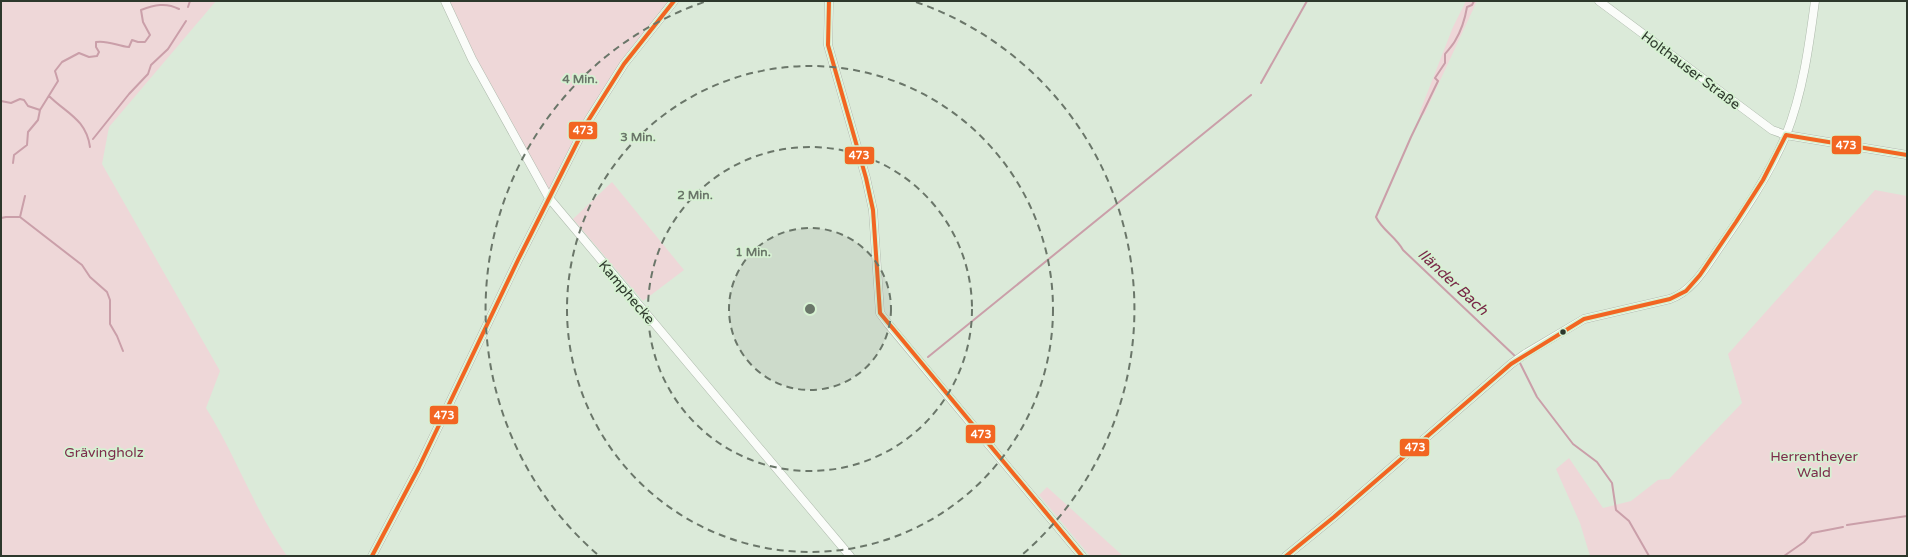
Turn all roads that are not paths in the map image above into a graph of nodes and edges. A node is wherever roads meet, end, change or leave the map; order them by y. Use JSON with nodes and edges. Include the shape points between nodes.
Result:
{"nodes":[{"id":1,"x":445,"y":1,"type":"edge"},
{"id":2,"x":674,"y":1,"type":"edge"},
{"id":3,"x":829,"y":1,"type":"edge"},
{"id":4,"x":1598,"y":1,"type":"edge"},
{"id":5,"x":1815,"y":1,"type":"edge"},
{"id":6,"x":1786,"y":135,"type":"junction"},
{"id":7,"x":1907,"y":155,"type":"edge"},
{"id":8,"x":549,"y":198,"type":"junction"},
{"id":9,"x":372,"y":556,"type":"edge"},
{"id":10,"x":850,"y":556,"type":"edge"},
{"id":11,"x":1082,"y":556,"type":"edge"},
{"id":12,"x":1286,"y":556,"type":"edge"}],
"edges":[{"from":1,"to":8,"type":"street","name":"Kamphecke","via":[[472,59]]},
{"from":2,"to":8,"type":"street","via":[[604,93]]},
{"from":3,"to":11,"type":"street","via":[[828,45],[873,210],[880,312]]},
{"from":4,"to":6,"type":"street","name":"Holthauser Straße","via":[[1772,130]]},
{"from":5,"to":6,"type":"street","via":[[1802,84]]},
{"from":6,"to":7,"type":"street","name":"Holthauser Straße"},
{"from":6,"to":12,"type":"street","via":[[1752,199],[1687,290],[1670,299],[1584,319],[1521,356]]},
{"from":8,"to":9,"type":"street","via":[[416,474]]},
{"from":8,"to":10,"type":"street","name":"Kamphecke"}]}
